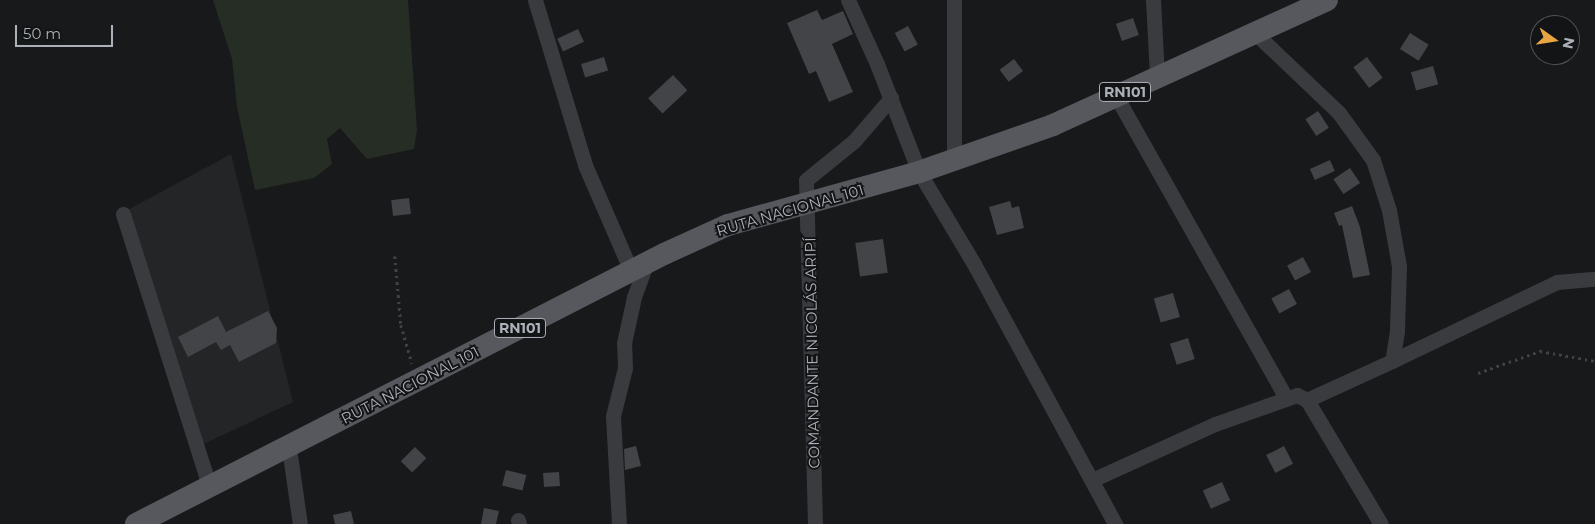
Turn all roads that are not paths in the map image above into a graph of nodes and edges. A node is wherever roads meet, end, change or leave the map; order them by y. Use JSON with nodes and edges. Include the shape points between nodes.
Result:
{"nodes":[{"id":1,"x":535,"y":0,"type":"edge"},
{"id":2,"x":848,"y":0,"type":"edge"},
{"id":3,"x":954,"y":0,"type":"edge"},
{"id":4,"x":1153,"y":0,"type":"edge"},
{"id":5,"x":1327,"y":0,"type":"edge"},
{"id":6,"x":1254,"y":32,"type":"junction"},
{"id":7,"x":1157,"y":77,"type":"junction"},
{"id":8,"x":1116,"y":96,"type":"junction"},
{"id":9,"x":891,"y":98,"type":"junction"},
{"id":10,"x":954,"y":160,"type":"junction"},
{"id":11,"x":919,"y":172,"type":"junction"},
{"id":12,"x":809,"y":204,"type":"junction"},
{"id":13,"x":123,"y":214,"type":"dead end"},
{"id":14,"x":639,"y":266,"type":"junction"},
{"id":15,"x":1595,"y":279,"type":"edge"},
{"id":16,"x":1392,"y":361,"type":"junction"},
{"id":17,"x":1286,"y":398,"type":"junction"},
{"id":18,"x":1307,"y":400,"type":"junction"},
{"id":19,"x":289,"y":448,"type":"junction"},
{"id":20,"x":1092,"y":480,"type":"junction"},
{"id":21,"x":210,"y":488,"type":"junction"},
{"id":22,"x":136,"y":524,"type":"edge"},
{"id":23,"x":300,"y":524,"type":"edge"},
{"id":24,"x":619,"y":524,"type":"edge"},
{"id":25,"x":815,"y":524,"type":"edge"},
{"id":26,"x":1115,"y":524,"type":"edge"},
{"id":27,"x":1381,"y":524,"type":"edge"}],
"edges":[{"from":1,"to":14,"type":"street","via":[[585,165]]},
{"from":2,"to":9,"type":"street"},
{"from":3,"to":10,"type":"street"},
{"from":4,"to":7,"type":"street"},
{"from":5,"to":6,"type":"main road","name":"RUTA NACIONAL 101","number":"RN101"},
{"from":6,"to":7,"type":"main road","name":"RUTA NACIONAL 101","number":"RN101"},
{"from":6,"to":16,"type":"street","via":[[1339,113],[1373,160],[1390,210],[1399,266],[1397,332]]},
{"from":7,"to":8,"type":"main road","name":"RUTA NACIONAL 101","number":"RN101"},
{"from":8,"to":10,"type":"main road","name":"RUTA NACIONAL 101","number":"RN101","via":[[1054,125]]},
{"from":8,"to":17,"type":"street"},
{"from":9,"to":11,"type":"street"},
{"from":9,"to":12,"type":"street","name":"COMANDANTE NICOLÁS ARIPÍ","via":[[854,141],[806,180]]},
{"from":10,"to":11,"type":"main road","name":"RUTA NACIONAL 101","number":"RN101"},
{"from":11,"to":12,"type":"main road","name":"RUTA NACIONAL 101","number":"RN101"},
{"from":11,"to":20,"type":"street","via":[[974,264]]},
{"from":12,"to":14,"type":"main road","name":"RUTA NACIONAL 101","number":"RN101","via":[[728,225]]},
{"from":12,"to":25,"type":"street","name":"COMANDANTE NICOLÁS ARIPÍ"},
{"from":13,"to":21,"type":"street"},
{"from":14,"to":19,"type":"main road","name":"RUTA NACIONAL 101","number":"RN101"},
{"from":14,"to":24,"type":"street","via":[[624,342],[625,368],[613,416]]},
{"from":15,"to":16,"type":"street","via":[[1557,282]]},
{"from":16,"to":18,"type":"street"},
{"from":17,"to":18,"type":"street","via":[[1296,395]]},
{"from":17,"to":20,"type":"street","via":[[1215,424]]},
{"from":18,"to":27,"type":"street"},
{"from":19,"to":21,"type":"main road","name":"RUTA NACIONAL 101","number":"RN101"},
{"from":19,"to":23,"type":"street"},
{"from":20,"to":26,"type":"street"},
{"from":21,"to":22,"type":"main road","name":"RUTA NACIONAL 101","number":"RN101"}]}
